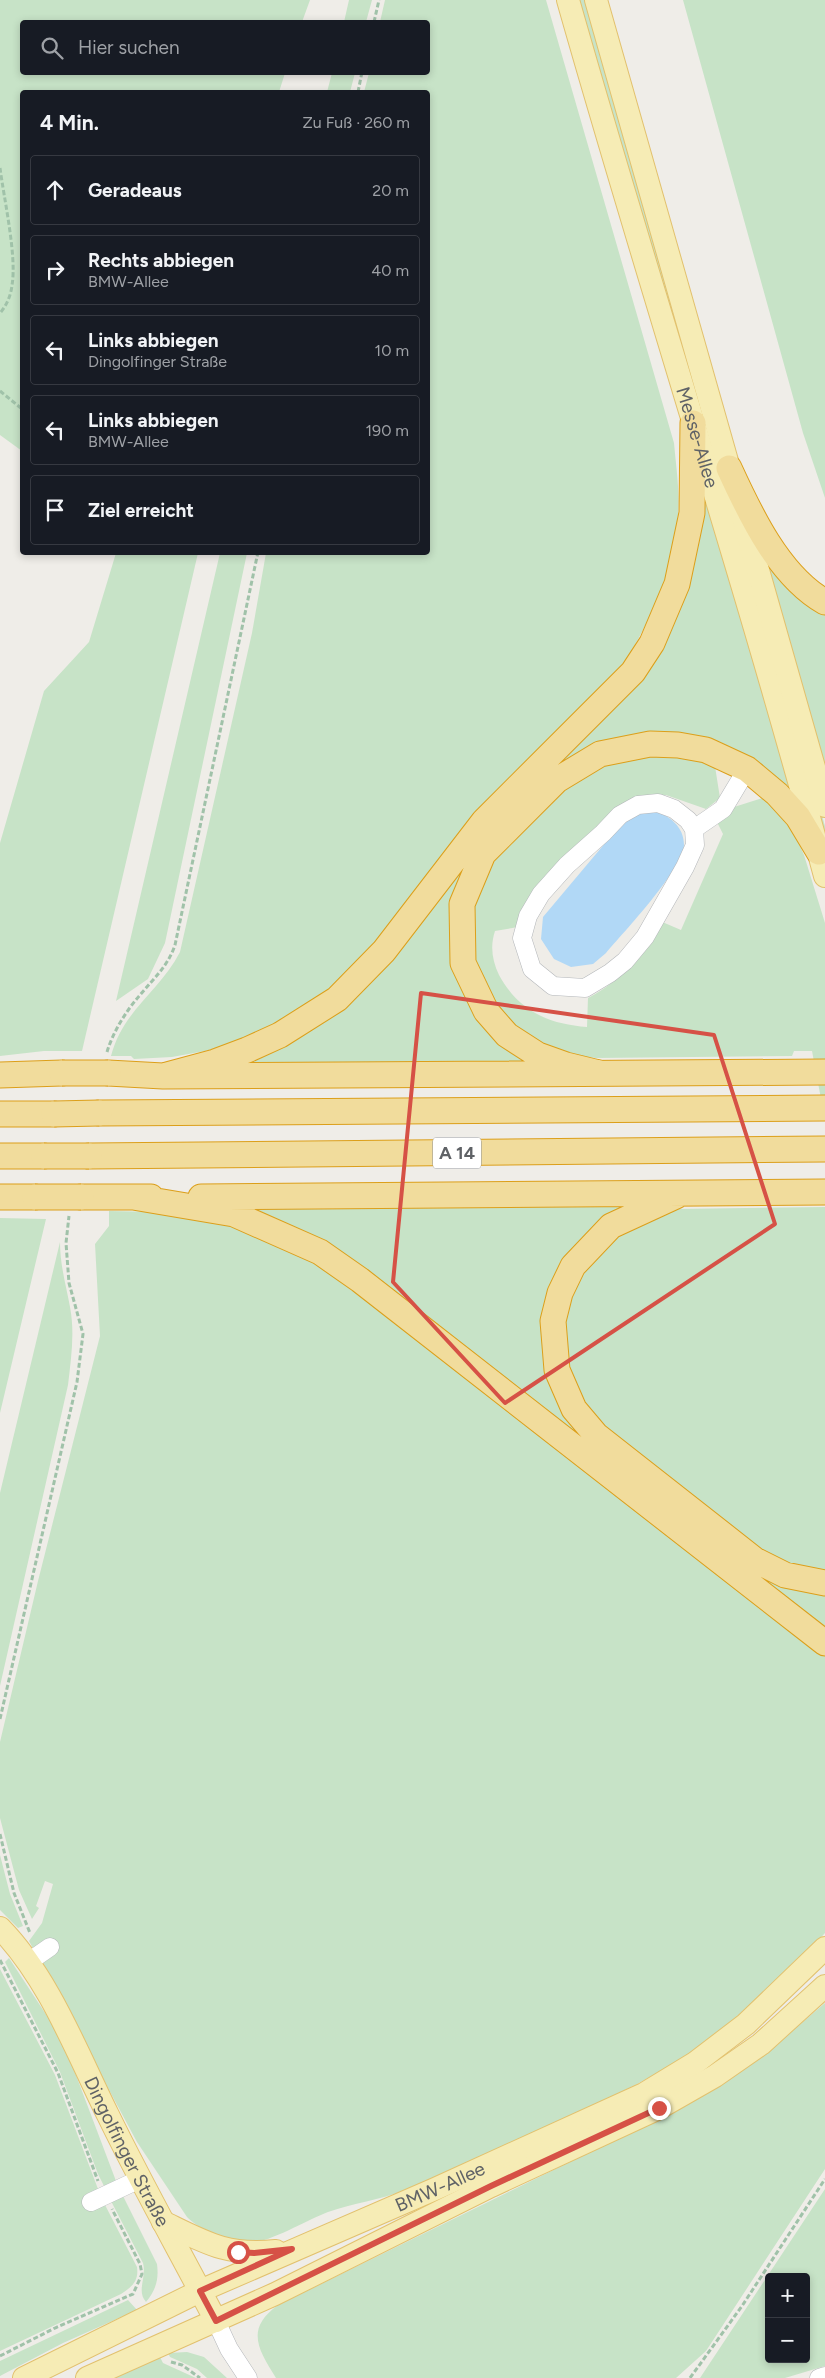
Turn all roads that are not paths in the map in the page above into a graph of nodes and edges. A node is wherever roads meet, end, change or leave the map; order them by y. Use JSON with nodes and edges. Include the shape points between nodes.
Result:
{"nodes":[{"id":1,"x":568,"y":0,"type":"edge"},
{"id":2,"x":596,"y":0,"type":"edge"},
{"id":3,"x":693,"y":423,"type":"junction"},
{"id":4,"x":729,"y":468,"type":"junction"},
{"id":5,"x":825,"y":602,"type":"edge"},
{"id":6,"x":748,"y":769,"type":"junction"},
{"id":7,"x":825,"y":806,"type":"edge"},
{"id":8,"x":694,"y":829,"type":"junction"},
{"id":9,"x":819,"y":852,"type":"junction"},
{"id":10,"x":825,"y":876,"type":"edge"},
{"id":11,"x":817,"y":1072,"type":"edge"},
{"id":12,"x":599,"y":1073,"type":"junction"},
{"id":13,"x":0,"y":1075,"type":"edge"},
{"id":14,"x":163,"y":1076,"type":"junction"},
{"id":15,"x":820,"y":1108,"type":"edge"},
{"id":16,"x":0,"y":1114,"type":"edge"},
{"id":17,"x":825,"y":1149,"type":"edge"},
{"id":18,"x":0,"y":1156,"type":"edge"},
{"id":19,"x":825,"y":1192,"type":"edge"},
{"id":20,"x":684,"y":1193,"type":"junction"},
{"id":21,"x":0,"y":1197,"type":"edge"},
{"id":22,"x":133,"y":1197,"type":"junction"},
{"id":23,"x":825,"y":1583,"type":"edge"},
{"id":24,"x":825,"y":1643,"type":"edge"},
{"id":25,"x":0,"y":1928,"type":"edge"},
{"id":26,"x":50,"y":1947,"type":"dead end"},
{"id":27,"x":825,"y":1948,"type":"edge"},
{"id":28,"x":14,"y":1956,"type":"edge"},
{"id":29,"x":825,"y":1986,"type":"edge"},
{"id":30,"x":140,"y":2179,"type":"junction"},
{"id":31,"x":98,"y":2198,"type":"road end"},
{"id":32,"x":164,"y":2222,"type":"junction"},
{"id":33,"x":292,"y":2249,"type":"junction"},
{"id":34,"x":200,"y":2291,"type":"junction"},
{"id":35,"x":216,"y":2321,"type":"junction"},
{"id":36,"x":825,"y":2376,"type":"edge"},
{"id":37,"x":24,"y":2378,"type":"edge"},
{"id":38,"x":87,"y":2378,"type":"edge"},
{"id":39,"x":248,"y":2378,"type":"edge"},
{"id":40,"x":819,"y":2378,"type":"edge"}],
"edges":[{"from":1,"to":3,"type":"main road","name":"Messe-Allee"},
{"from":2,"to":4,"type":"main road","name":"Messe-Allee"},
{"from":3,"to":9,"type":"main road","name":"Messe-Allee"},
{"from":3,"to":14,"type":"highway","via":[[692,513],[677,584],[652,643],[633,672],[484,820],[384,951],[337,999],[280,1035],[247,1050]]},
{"from":4,"to":5,"type":"highway","via":[[759,530],[795,577]]},
{"from":4,"to":7,"type":"main road","name":"Messe-Allee"},
{"from":6,"to":8,"type":"street","via":[[723,809]]},
{"from":6,"to":9,"type":"highway","via":[[798,817]]},
{"from":6,"to":12,"type":"highway","via":[[706,750],[678,745],[650,744],[600,754],[557,780],[483,854],[462,904],[463,963],[486,1011],[507,1035],[538,1055],[566,1066]]},
{"from":8,"to":8,"type":"street","via":[[695,844],[685,867],[644,937],[625,961],[585,988],[553,986],[532,969],[522,938],[528,916],[541,894],[567,865],[604,834],[620,815],[638,805],[658,803],[674,809]]},
{"from":9,"to":10,"type":"main road","name":"Messe-Allee"},
{"from":11,"to":12,"type":"highway"},
{"from":12,"to":14,"type":"highway"},
{"from":13,"to":14,"type":"highway","bridge":true,"via":[[108,1073]]},
{"from":15,"to":16,"type":"highway","number":"A 14","bridge":true},
{"from":17,"to":18,"type":"highway","number":"A 14","bridge":true},
{"from":19,"to":20,"type":"highway"},
{"from":20,"to":22,"type":"highway"},
{"from":20,"to":23,"type":"highway","via":[[611,1226],[573,1266],[560,1294],[553,1321],[557,1370],[574,1409],[596,1435],[756,1560],[785,1575]]},
{"from":21,"to":22,"type":"highway","bridge":true,"via":[[35,1197],[75,1206]]},
{"from":22,"to":24,"type":"highway","via":[[234,1214],[320,1252]]},
{"from":25,"to":28,"type":"main road","name":"Dingolfinger Straße"},
{"from":26,"to":28,"type":"street"},
{"from":27,"to":33,"type":"main road","name":"BMW-Allee","via":[[746,2024],[695,2063],[644,2094],[435,2189]]},
{"from":28,"to":30,"type":"main road","name":"Dingolfinger Straße","via":[[63,2023]]},
{"from":29,"to":35,"type":"main road","name":"BMW-Allee","via":[[760,2044],[715,2076],[659,2108],[491,2186]]},
{"from":30,"to":31,"type":"street"},
{"from":30,"to":32,"type":"main road","name":"Dingolfinger Straße"},
{"from":32,"to":33,"type":"main road","via":[[224,2250],[254,2253]]},
{"from":32,"to":34,"type":"main road","name":"Dingolfinger Straße"},
{"from":33,"to":34,"type":"main road","name":"BMW-Allee"},
{"from":34,"to":35,"type":"main road","name":"Dingolfinger Straße"},
{"from":34,"to":37,"type":"main road","name":"BMW-Allee"},
{"from":35,"to":38,"type":"main road","name":"BMW-Allee"},
{"from":35,"to":39,"type":"street","name":"Dingolfinger Straße"},
{"from":36,"to":40,"type":"street"}]}
